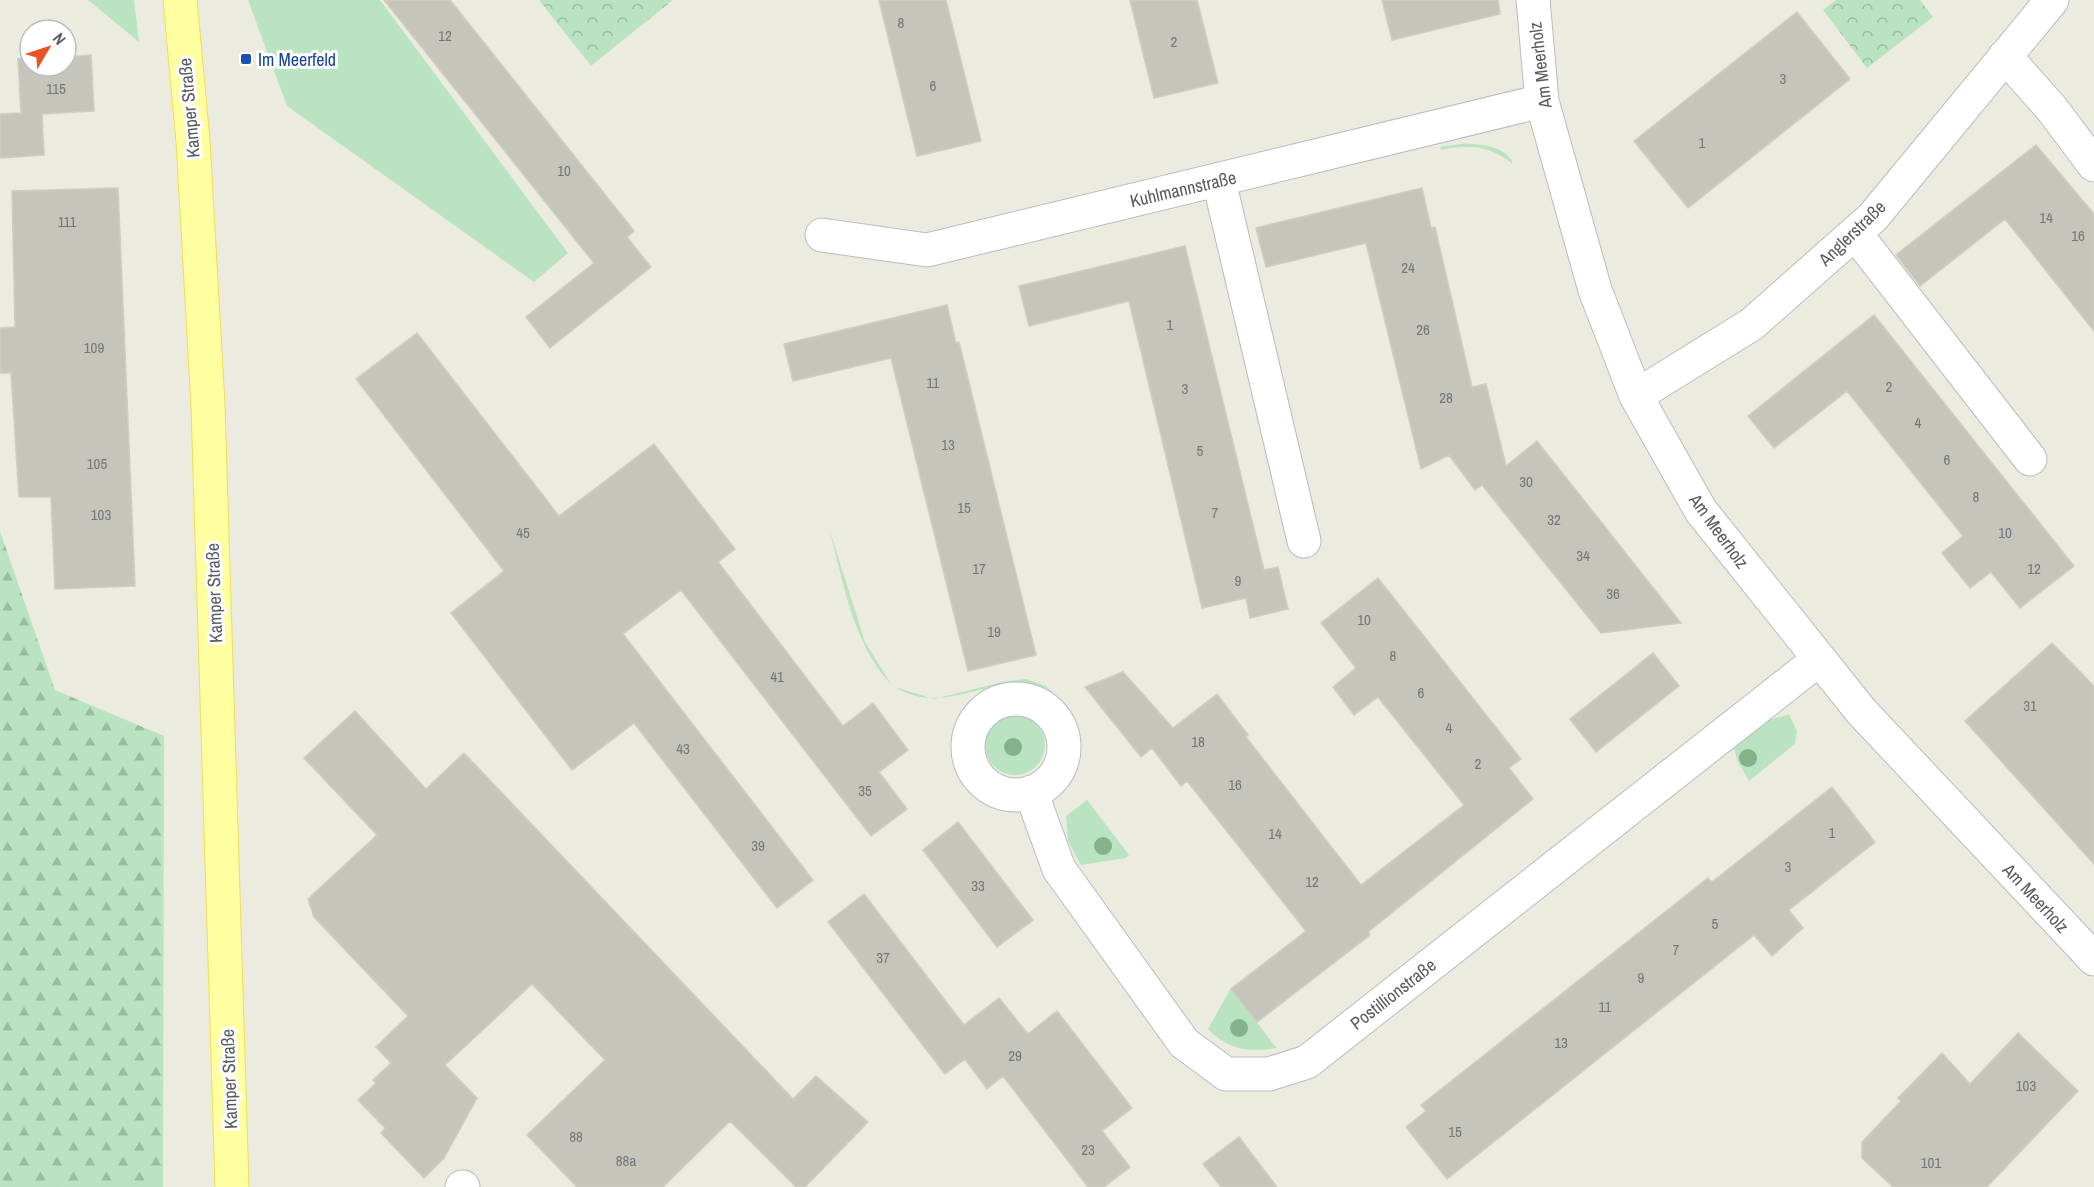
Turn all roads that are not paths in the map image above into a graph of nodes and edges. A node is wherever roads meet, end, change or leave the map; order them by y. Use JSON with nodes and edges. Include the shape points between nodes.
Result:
{"nodes":[{"id":1,"x":180,"y":0,"type":"edge"},
{"id":2,"x":1533,"y":0,"type":"edge"},
{"id":3,"x":2052,"y":0,"type":"edge"},
{"id":4,"x":2005,"y":56,"type":"junction"},
{"id":5,"x":1542,"y":101,"type":"junction"},
{"id":6,"x":2094,"y":165,"type":"edge"},
{"id":7,"x":1219,"y":181,"type":"junction"},
{"id":8,"x":1855,"y":233,"type":"junction"},
{"id":9,"x":822,"y":235,"type":"dead end"},
{"id":10,"x":1636,"y":396,"type":"junction"},
{"id":11,"x":2030,"y":459,"type":"dead end"},
{"id":12,"x":1304,"y":542,"type":"dead end"},
{"id":13,"x":1818,"y":660,"type":"junction"},
{"id":14,"x":1031,"y":792,"type":"dead end"},
{"id":15,"x":2094,"y":959,"type":"edge"},
{"id":16,"x":232,"y":1187,"type":"edge"}],
"edges":[{"from":1,"to":16,"type":"main road","name":"Kamper Straße","via":[[193,141],[208,405]]},
{"from":2,"to":5,"type":"street","name":"Am Meerholz"},
{"from":3,"to":4,"type":"street","name":"Anglerstraße"},
{"from":4,"to":6,"type":"street"},
{"from":4,"to":8,"type":"street","name":"Anglerstraße","via":[[1873,217]]},
{"from":5,"to":7,"type":"street","name":"Kuhlmannstraße"},
{"from":5,"to":10,"type":"street","name":"Am Meerholz","via":[[1595,290]]},
{"from":7,"to":9,"type":"street","name":"Kuhlmannstraße","via":[[927,250]]},
{"from":7,"to":12,"type":"street"},
{"from":8,"to":10,"type":"street","name":"Anglerstraße","via":[[1752,324]]},
{"from":8,"to":11,"type":"street"},
{"from":10,"to":13,"type":"street","name":"Am Meerholz","via":[[1701,511]]},
{"from":13,"to":14,"type":"street","name":"Postillionstraße","via":[[1306,1062],[1269,1074],[1226,1074],[1184,1043],[1059,869]]},
{"from":13,"to":15,"type":"street","name":"Am Meerholz"}]}
